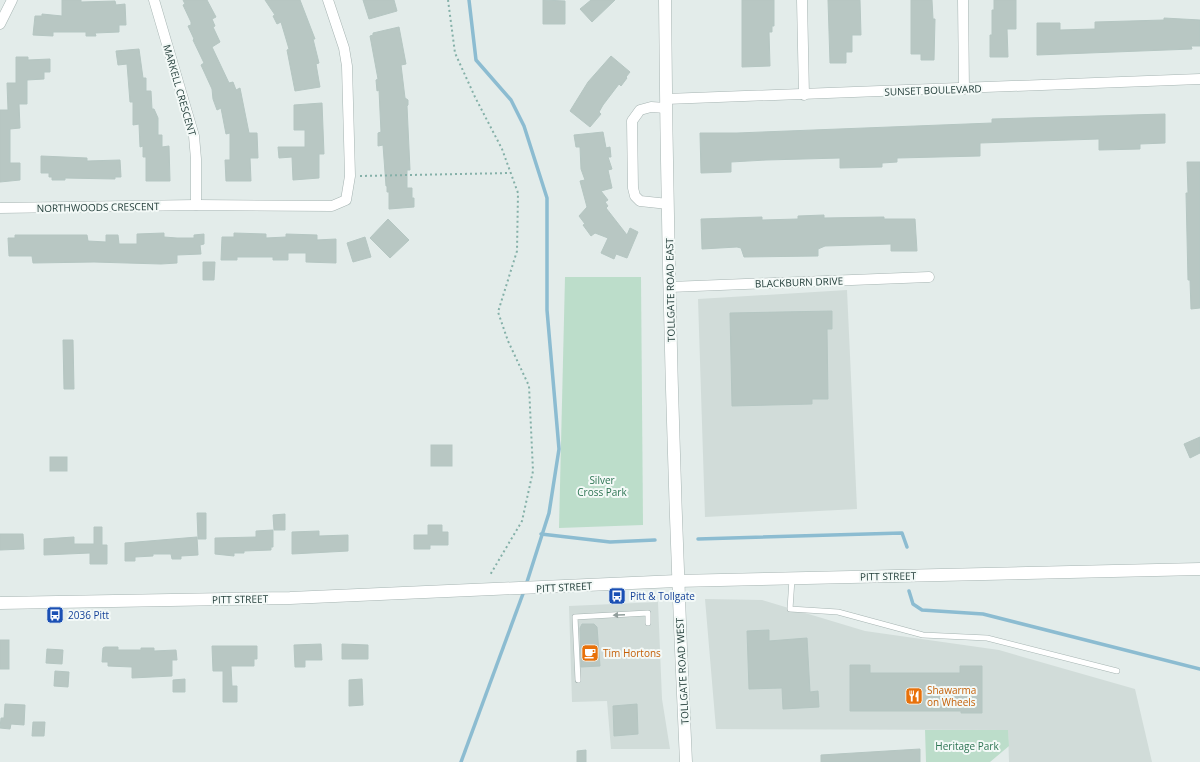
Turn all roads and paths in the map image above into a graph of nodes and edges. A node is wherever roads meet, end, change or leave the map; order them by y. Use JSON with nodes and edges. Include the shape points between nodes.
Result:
{"nodes":[{"id":1,"x":12,"y":0,"type":"edge"},
{"id":2,"x":154,"y":0,"type":"edge"},
{"id":3,"x":328,"y":0,"type":"edge"},
{"id":4,"x":448,"y":0,"type":"edge"},
{"id":5,"x":665,"y":0,"type":"edge"},
{"id":6,"x":802,"y":0,"type":"edge"},
{"id":7,"x":963,"y":0,"type":"edge"},
{"id":8,"x":0,"y":24,"type":"edge"},
{"id":9,"x":1200,"y":79,"type":"edge"},
{"id":10,"x":964,"y":89,"type":"junction"},
{"id":11,"x":804,"y":95,"type":"junction"},
{"id":12,"x":666,"y":103,"type":"junction"},
{"id":13,"x":511,"y":174,"type":"junction"},
{"id":14,"x":350,"y":176,"type":"junction"},
{"id":15,"x":668,"y":204,"type":"junction"},
{"id":16,"x":196,"y":205,"type":"junction"},
{"id":17,"x":0,"y":208,"type":"edge"},
{"id":18,"x":929,"y":277,"type":"dead end"},
{"id":19,"x":670,"y":287,"type":"junction"},
{"id":20,"x":1200,"y":569,"type":"edge"},
{"id":21,"x":490,"y":575,"type":"dead end"},
{"id":22,"x":792,"y":578,"type":"junction"},
{"id":23,"x":677,"y":581,"type":"junction"},
{"id":24,"x":0,"y":603,"type":"edge"},
{"id":25,"x":648,"y":623,"type":"dead end"},
{"id":26,"x":1117,"y":671,"type":"dead end"},
{"id":27,"x":578,"y":680,"type":"dead end"},
{"id":28,"x":686,"y":762,"type":"edge"}],
"edges":[{"from":1,"to":8,"type":"street"},
{"from":2,"to":16,"type":"street","name":"MARKELL CRESCENT","via":[[194,136]]},
{"from":3,"to":14,"type":"street","via":[[344,48],[347,66]]},
{"from":4,"to":13,"type":"path","via":[[455,53],[502,149]]},
{"from":5,"to":12,"type":"street","name":"TOLLGATE ROAD EAST"},
{"from":6,"to":11,"type":"street"},
{"from":7,"to":10,"type":"street"},
{"from":9,"to":10,"type":"street","name":"SUNSET BOULEVARD"},
{"from":10,"to":11,"type":"street","name":"SUNSET BOULEVARD"},
{"from":11,"to":12,"type":"street","name":"SUNSET BOULEVARD"},
{"from":12,"to":15,"type":"street","name":"TOLLGATE ROAD EAST"},
{"from":12,"to":15,"type":"street","name":"SUNSET BOULEVARD","via":[[640,110],[632,122],[632,188],[640,201]]},
{"from":13,"to":14,"type":"path"},
{"from":13,"to":21,"type":"path","via":[[518,193],[517,251],[498,312],[529,386],[534,471],[522,521]]},
{"from":14,"to":16,"type":"street","name":"NORTHWOODS CRESCENT","via":[[346,200],[332,206]]},
{"from":15,"to":19,"type":"street","name":"TOLLGATE ROAD EAST"},
{"from":16,"to":17,"type":"street","name":"NORTHWOODS CRESCENT"},
{"from":18,"to":19,"type":"street","name":"BLACKBURN DRIVE"},
{"from":19,"to":23,"type":"street","name":"TOLLGATE ROAD EAST"},
{"from":20,"to":22,"type":"street","name":"PITT STREET"},
{"from":22,"to":23,"type":"street","name":"PITT STREET"},
{"from":22,"to":26,"type":"lane","via":[[790,609],[838,612],[923,635],[987,638]]},
{"from":23,"to":24,"type":"street","name":"PITT STREET","via":[[290,598]]},
{"from":23,"to":28,"type":"street","name":"TOLLGATE ROAD WEST"},
{"from":25,"to":27,"type":"lane","one_way":true,"via":[[648,613],[575,617]]}]}
